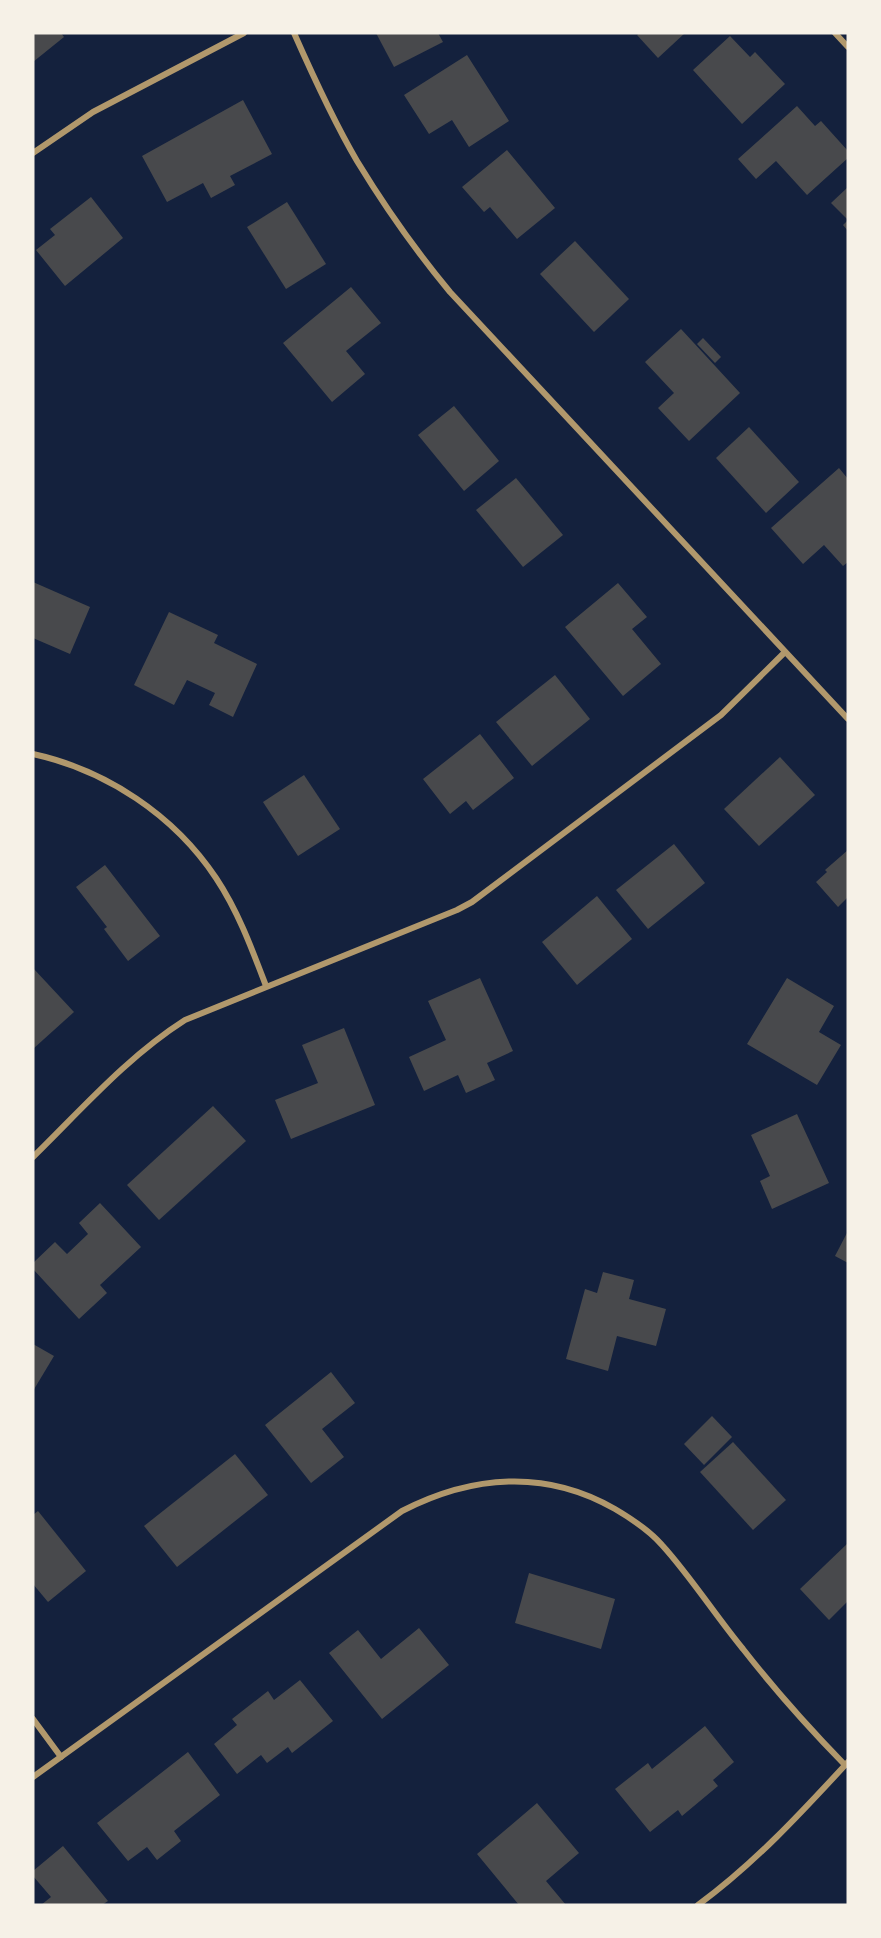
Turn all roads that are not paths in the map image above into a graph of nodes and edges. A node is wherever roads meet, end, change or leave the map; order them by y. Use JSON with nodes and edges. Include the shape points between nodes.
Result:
{"nodes":[{"id":1,"x":244,"y":33,"type":"edge"},
{"id":2,"x":294,"y":33,"type":"edge"},
{"id":3,"x":835,"y":33,"type":"edge"},
{"id":4,"x":848,"y":46,"type":"edge"},
{"id":5,"x":33,"y":153,"type":"edge"},
{"id":6,"x":784,"y":652,"type":"junction"},
{"id":7,"x":848,"y":719,"type":"edge"},
{"id":8,"x":33,"y":754,"type":"edge"},
{"id":9,"x":266,"y":986,"type":"junction"},
{"id":10,"x":33,"y":1157,"type":"edge"},
{"id":11,"x":33,"y":1719,"type":"edge"},
{"id":12,"x":61,"y":1757,"type":"junction"},
{"id":13,"x":847,"y":1764,"type":"edge"},
{"id":14,"x":33,"y":1777,"type":"edge"},
{"id":15,"x":698,"y":1905,"type":"edge"}],
"edges":[{"from":1,"to":5,"type":"street","via":[[93,112]]},
{"from":2,"to":6,"type":"street","via":[[356,160],[422,258]]},
{"from":3,"to":4,"type":"street"},
{"from":6,"to":7,"type":"street"},
{"from":6,"to":9,"type":"street","via":[[712,722],[472,902]]},
{"from":8,"to":9,"type":"street","via":[[71,764],[123,789],[183,837],[216,878],[243,927]]},
{"from":9,"to":10,"type":"street","via":[[185,1020],[158,1037]]},
{"from":11,"to":12,"type":"street"},
{"from":12,"to":13,"type":"street","via":[[402,1510],[453,1489],[512,1481],[567,1488],[633,1520],[661,1544],[799,1718]]},
{"from":12,"to":14,"type":"street"},
{"from":13,"to":15,"type":"street","via":[[778,1837]]}]}
